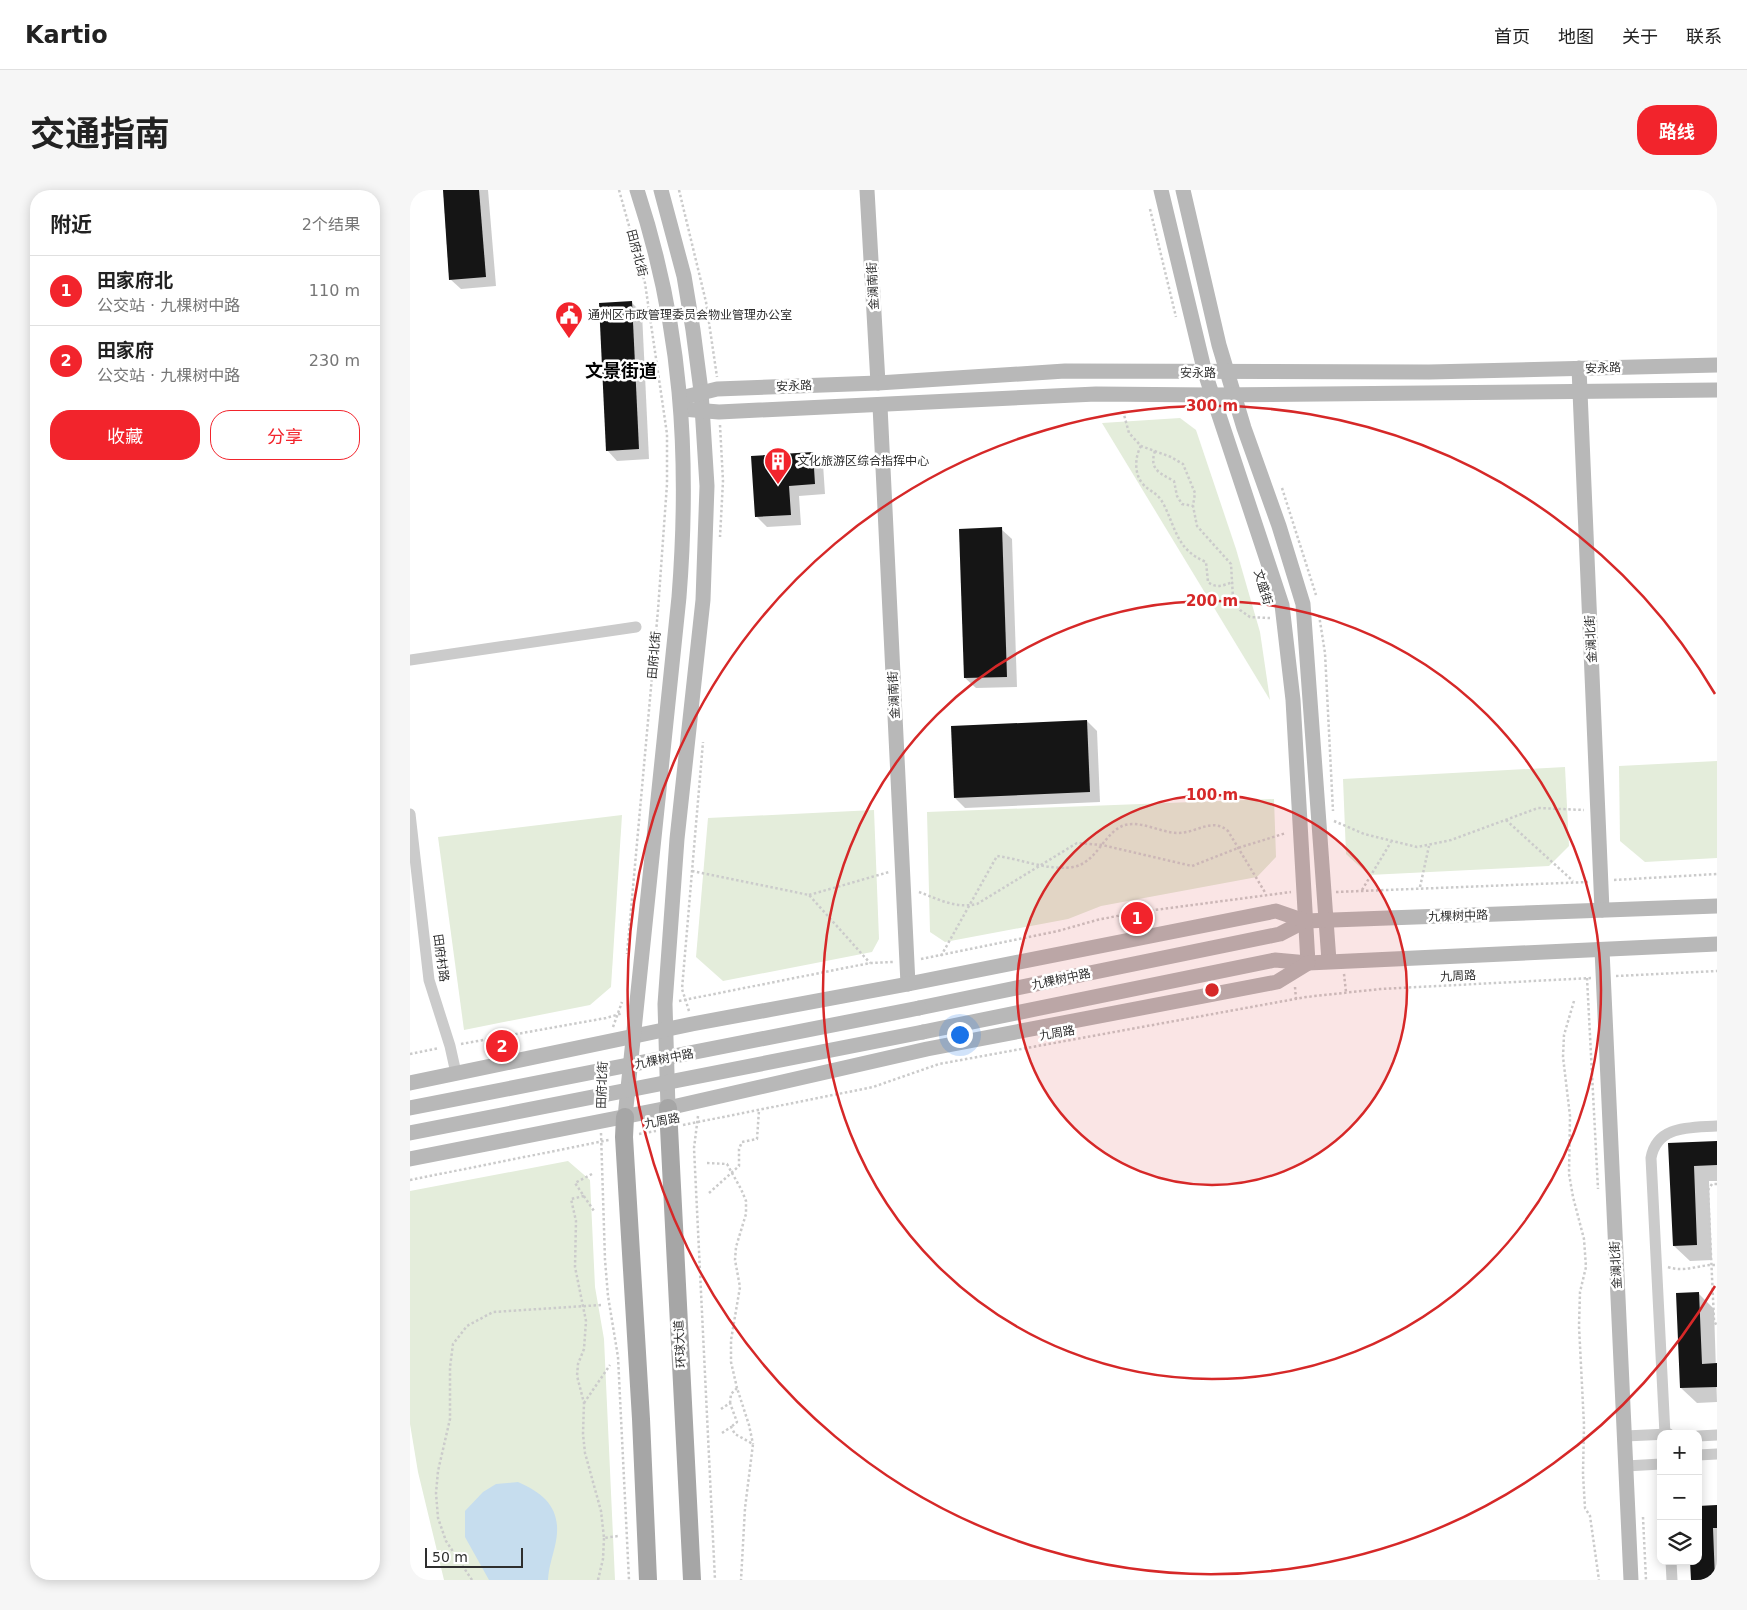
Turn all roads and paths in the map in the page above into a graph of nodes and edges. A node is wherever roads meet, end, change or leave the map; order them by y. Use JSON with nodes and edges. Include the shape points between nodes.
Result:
{"nodes":[{"id":1,"x":619,"y":190,"type":"edge"},
{"id":2,"x":637,"y":190,"type":"edge"},
{"id":3,"x":661,"y":190,"type":"edge"},
{"id":4,"x":867,"y":190,"type":"edge"},
{"id":5,"x":1161,"y":190,"type":"edge"},
{"id":6,"x":1183,"y":190,"type":"edge"},
{"id":7,"x":1150,"y":208,"type":"dead end"},
{"id":8,"x":1176,"y":318,"type":"dead end"},
{"id":9,"x":1717,"y":365,"type":"edge"},
{"id":10,"x":1579,"y":368,"type":"junction"},
{"id":11,"x":1228,"y":372,"type":"junction"},
{"id":12,"x":1205,"y":373,"type":"junction"},
{"id":13,"x":878,"y":382,"type":"junction"},
{"id":14,"x":1717,"y":390,"type":"edge"},
{"id":15,"x":701,"y":391,"type":"junction"},
{"id":16,"x":1579,"y":392,"type":"junction"},
{"id":17,"x":1235,"y":394,"type":"junction"},
{"id":18,"x":1212,"y":395,"type":"junction"},
{"id":19,"x":682,"y":403,"type":"junction"},
{"id":20,"x":880,"y":406,"type":"junction"},
{"id":21,"x":702,"y":410,"type":"junction"},
{"id":22,"x":1123,"y":410,"type":"dead end"},
{"id":23,"x":1141,"y":446,"type":"junction"},
{"id":24,"x":1154,"y":451,"type":"junction"},
{"id":25,"x":1193,"y":506,"type":"junction"},
{"id":26,"x":1233,"y":582,"type":"junction"},
{"id":27,"x":1270,"y":612,"type":"dead end"},
{"id":28,"x":1271,"y":618,"type":"junction"},
{"id":29,"x":636,"y":627,"type":"dead end"},
{"id":30,"x":1272,"y":627,"type":"dead end"},
{"id":31,"x":410,"y":660,"type":"edge"},
{"id":32,"x":1599,"y":812,"type":"junction"},
{"id":33,"x":410,"y":814,"type":"edge"},
{"id":34,"x":1506,"y":820,"type":"junction"},
{"id":35,"x":1334,"y":821,"type":"dead end"},
{"id":36,"x":1286,"y":823,"type":"dead end"},
{"id":37,"x":1286,"y":833,"type":"junction"},
{"id":38,"x":1391,"y":842,"type":"junction"},
{"id":39,"x":1286,"y":843,"type":"dead end"},
{"id":40,"x":1102,"y":845,"type":"junction"},
{"id":41,"x":1428,"y":846,"type":"junction"},
{"id":42,"x":1238,"y":848,"type":"junction"},
{"id":43,"x":1043,"y":865,"type":"junction"},
{"id":44,"x":692,"y":871,"type":"dead end"},
{"id":45,"x":889,"y":872,"type":"dead end"},
{"id":46,"x":1574,"y":882,"type":"dead end"},
{"id":47,"x":1420,"y":887,"type":"dead end"},
{"id":48,"x":1361,"y":890,"type":"dead end"},
{"id":49,"x":919,"y":892,"type":"dead end"},
{"id":50,"x":1289,"y":892,"type":"dead end"},
{"id":51,"x":1266,"y":894,"type":"dead end"},
{"id":52,"x":809,"y":895,"type":"junction"},
{"id":53,"x":969,"y":906,"type":"junction"},
{"id":54,"x":1717,"y":906,"type":"edge"},
{"id":55,"x":1602,"y":910,"type":"junction"},
{"id":56,"x":1290,"y":914,"type":"junction"},
{"id":57,"x":1305,"y":921,"type":"junction"},
{"id":58,"x":1326,"y":921,"type":"junction"},
{"id":59,"x":1717,"y":944,"type":"edge"},
{"id":60,"x":1602,"y":950,"type":"junction"},
{"id":61,"x":941,"y":956,"type":"dead end"},
{"id":62,"x":626,"y":960,"type":"dead end"},
{"id":63,"x":1329,"y":961,"type":"junction"},
{"id":64,"x":870,"y":963,"type":"dead end"},
{"id":65,"x":1308,"y":963,"type":"junction"},
{"id":66,"x":1294,"y":971,"type":"junction"},
{"id":67,"x":1717,"y":971,"type":"edge"},
{"id":68,"x":1602,"y":977,"type":"junction"},
{"id":69,"x":908,"y":984,"type":"junction"},
{"id":70,"x":1296,"y":999,"type":"junction"},
{"id":71,"x":623,"y":1000,"type":"dead end"},
{"id":72,"x":1574,"y":1001,"type":"dead end"},
{"id":73,"x":665,"y":1030,"type":"junction"},
{"id":74,"x":633,"y":1037,"type":"junction"},
{"id":75,"x":610,"y":1041,"type":"junction"},
{"id":76,"x":431,"y":1050,"type":"dead end"},
{"id":77,"x":410,"y":1054,"type":"edge"},
{"id":78,"x":456,"y":1074,"type":"junction"},
{"id":79,"x":410,"y":1083,"type":"edge"},
{"id":80,"x":702,"y":1099,"type":"junction"},
{"id":81,"x":410,"y":1108,"type":"edge"},
{"id":82,"x":668,"y":1108,"type":"junction"},
{"id":83,"x":758,"y":1110,"type":"junction"},
{"id":84,"x":625,"y":1117,"type":"junction"},
{"id":85,"x":601,"y":1121,"type":"junction"},
{"id":86,"x":697,"y":1123,"type":"junction"},
{"id":87,"x":1717,"y":1126,"type":"edge"},
{"id":88,"x":668,"y":1128,"type":"junction"},
{"id":89,"x":410,"y":1133,"type":"edge"},
{"id":90,"x":624,"y":1137,"type":"junction"},
{"id":91,"x":602,"y":1141,"type":"junction"},
{"id":92,"x":410,"y":1159,"type":"edge"},
{"id":93,"x":707,"y":1163,"type":"dead end"},
{"id":94,"x":592,"y":1174,"type":"dead end"},
{"id":95,"x":732,"y":1174,"type":"junction"},
{"id":96,"x":410,"y":1180,"type":"edge"},
{"id":97,"x":1717,"y":1184,"type":"edge"},
{"id":98,"x":709,"y":1193,"type":"dead end"},
{"id":99,"x":584,"y":1196,"type":"junction"},
{"id":100,"x":594,"y":1211,"type":"dead end"},
{"id":101,"x":1711,"y":1264,"type":"junction"},
{"id":102,"x":1717,"y":1265,"type":"edge"},
{"id":103,"x":1656,"y":1266,"type":"junction"},
{"id":104,"x":602,"y":1305,"type":"dead end"},
{"id":105,"x":582,"y":1306,"type":"junction"},
{"id":106,"x":1717,"y":1327,"type":"edge"},
{"id":107,"x":610,"y":1365,"type":"dead end"},
{"id":108,"x":736,"y":1388,"type":"junction"},
{"id":109,"x":584,"y":1403,"type":"junction"},
{"id":110,"x":730,"y":1403,"type":"junction"},
{"id":111,"x":720,"y":1409,"type":"dead end"},
{"id":112,"x":731,"y":1427,"type":"junction"},
{"id":113,"x":1664,"y":1430,"type":"edge"},
{"id":114,"x":722,"y":1433,"type":"dead end"},
{"id":115,"x":1657,"y":1434,"type":"edge"},
{"id":116,"x":1717,"y":1435,"type":"edge"},
{"id":117,"x":1625,"y":1436,"type":"junction"},
{"id":118,"x":1702,"y":1436,"type":"edge"},
{"id":119,"x":753,"y":1444,"type":"junction"},
{"id":120,"x":1717,"y":1454,"type":"edge"},
{"id":121,"x":1702,"y":1455,"type":"edge"},
{"id":122,"x":1657,"y":1464,"type":"edge"},
{"id":123,"x":1626,"y":1466,"type":"junction"},
{"id":124,"x":618,"y":1536,"type":"dead end"},
{"id":125,"x":604,"y":1538,"type":"junction"},
{"id":126,"x":1671,"y":1565,"type":"edge"},
{"id":127,"x":472,"y":1580,"type":"edge"},
{"id":128,"x":598,"y":1580,"type":"edge"},
{"id":129,"x":629,"y":1580,"type":"edge"},
{"id":130,"x":648,"y":1580,"type":"edge"},
{"id":131,"x":692,"y":1580,"type":"edge"},
{"id":132,"x":715,"y":1580,"type":"edge"},
{"id":133,"x":741,"y":1580,"type":"edge"},
{"id":134,"x":1599,"y":1580,"type":"edge"},
{"id":135,"x":1632,"y":1580,"type":"edge"},
{"id":136,"x":1672,"y":1580,"type":"edge"}],
"edges":[{"from":1,"to":62,"type":"path","name":"田府北街","via":[[645,283],[667,434],[658,610]]},
{"from":2,"to":19,"type":"main road","name":"田府北街","via":[[660,268],[674,338]]},
{"from":3,"to":15,"type":"main road","via":[[684,276]]},
{"from":4,"to":13,"type":"main road","name":"金澜南街"},
{"from":5,"to":12,"type":"main road","name":"文盛街"},
{"from":6,"to":11,"type":"main road"},
{"from":7,"to":8,"type":"path"},
{"from":9,"to":10,"type":"main road","name":"安永路"},
{"from":10,"to":11,"type":"main road","name":"安永路"},
{"from":10,"to":16,"type":"main road","name":"金澜北街"},
{"from":11,"to":12,"type":"main road","name":"安永路"},
{"from":11,"to":17,"type":"main road"},
{"from":12,"to":13,"type":"main road","name":"安永路","via":[[1065,371]]},
{"from":12,"to":18,"type":"main road","name":"文盛街"},
{"from":13,"to":15,"type":"main road","name":"安永路"},
{"from":14,"to":16,"type":"main road","name":"安永路"},
{"from":15,"to":19,"type":"main road","name":"安永路"},
{"from":15,"to":21,"type":"main road"},
{"from":16,"to":17,"type":"main road","name":"安永路"},
{"from":16,"to":32,"type":"main road","name":"金澜北街"},
{"from":17,"to":18,"type":"main road","name":"安永路"},
{"from":17,"to":58,"type":"main road","via":[[1304,604]]},
{"from":18,"to":20,"type":"main road","name":"安永路","via":[[1096,394]]},
{"from":18,"to":57,"type":"main road","name":"文盛街","via":[[1282,605],[1293,700]]},
{"from":19,"to":21,"type":"main road","name":"安永路"},
{"from":19,"to":74,"type":"main road","name":"田府北街","via":[[684,524],[681,579]]},
{"from":20,"to":21,"type":"main road","name":"安永路"},
{"from":20,"to":69,"type":"main road","name":"金澜南街"},
{"from":21,"to":73,"type":"main road","via":[[707,486],[706,562],[677,839]]},
{"from":22,"to":23,"type":"path","via":[[1129,433]]},
{"from":23,"to":24,"type":"path"},
{"from":23,"to":26,"type":"path","via":[[1137,452],[1136,467],[1142,483],[1156,492],[1174,532],[1195,557],[1206,562],[1208,582],[1220,587]]},
{"from":24,"to":25,"type":"path","via":[[1183,464],[1195,493]]},
{"from":24,"to":25,"type":"path","via":[[1151,461],[1154,469],[1174,481],[1182,504]]},
{"from":25,"to":26,"type":"path","via":[[1197,526],[1231,564]]},
{"from":26,"to":28,"type":"path","via":[[1234,598],[1240,610],[1250,617]]},
{"from":27,"to":28,"type":"path","name":"文盛街"},
{"from":28,"to":30,"type":"path","name":"文盛街"},
{"from":29,"to":31,"type":"street"},
{"from":32,"to":34,"type":"path","via":[[1538,808]]},
{"from":32,"to":55,"type":"main road","name":"金澜北街"},
{"from":33,"to":78,"type":"street","name":"田府村路","via":[[429,980]]},
{"from":34,"to":41,"type":"path"},
{"from":34,"to":46,"type":"path"},
{"from":35,"to":38,"type":"path"},
{"from":36,"to":37,"type":"path"},
{"from":37,"to":39,"type":"path"},
{"from":37,"to":42,"type":"path"},
{"from":38,"to":41,"type":"path"},
{"from":38,"to":48,"type":"path"},
{"from":40,"to":42,"type":"path","via":[[1192,866]]},
{"from":40,"to":42,"type":"path","via":[[1121,826],[1177,833],[1214,824],[1228,831]]},
{"from":40,"to":43,"type":"path","via":[[1077,843]]},
{"from":40,"to":43,"type":"path","via":[[1088,860],[1073,867]]},
{"from":41,"to":47,"type":"path"},
{"from":42,"to":51,"type":"path"},
{"from":43,"to":53,"type":"path"},
{"from":43,"to":53,"type":"path","via":[[997,856]]},
{"from":44,"to":52,"type":"path"},
{"from":45,"to":52,"type":"path"},
{"from":49,"to":53,"type":"path","via":[[952,905]]},
{"from":50,"to":56,"type":"path"},
{"from":52,"to":64,"type":"path"},
{"from":53,"to":61,"type":"path"},
{"from":54,"to":55,"type":"main road","name":"九棵树中路"},
{"from":55,"to":58,"type":"main road","name":"九棵树中路"},
{"from":56,"to":57,"type":"main road"},
{"from":56,"to":69,"type":"main road","via":[[1276,911]]},
{"from":57,"to":58,"type":"main road","name":"九棵树中路"},
{"from":57,"to":65,"type":"main road","name":"文盛街"},
{"from":57,"to":81,"type":"main road","name":"九棵树中路","bridge":true,"via":[[1280,934]]},
{"from":58,"to":63,"type":"main road"},
{"from":59,"to":60,"type":"main road","name":"九棵树中路"},
{"from":60,"to":63,"type":"main road","name":"九棵树中路"},
{"from":60,"to":68,"type":"main road","name":"金澜北街"},
{"from":63,"to":65,"type":"main road","name":"九棵树中路"},
{"from":65,"to":66,"type":"main road"},
{"from":65,"to":89,"type":"main road","name":"九棵树中路","bridge":true,"via":[[1275,960]]},
{"from":66,"to":70,"type":"path"},
{"from":66,"to":80,"type":"main road","via":[[1277,982],[927,1049]]},
{"from":67,"to":68,"type":"path","name":"九周路"},
{"from":68,"to":70,"type":"path","name":"九周路","via":[[1380,988]]},
{"from":68,"to":117,"type":"main road","name":"金澜北街"},
{"from":69,"to":73,"type":"main road"},
{"from":70,"to":83,"type":"path","name":"九周路","via":[[940,1064],[873,1087]]},
{"from":71,"to":75,"type":"path"},
{"from":72,"to":134,"type":"path","via":[[1564,1036],[1563,1057],[1570,1116],[1569,1174],[1584,1239],[1586,1267],[1580,1292],[1579,1326],[1585,1508],[1590,1516]]},
{"from":73,"to":74,"type":"main road"},
{"from":73,"to":82,"type":"main road"},
{"from":74,"to":75,"type":"main road"},
{"from":74,"to":84,"type":"main road","name":"田府北街"},
{"from":75,"to":78,"type":"main road"},
{"from":76,"to":77,"type":"path"},
{"from":78,"to":79,"type":"main road"},
{"from":80,"to":82,"type":"main road"},
{"from":80,"to":86,"type":"path"},
{"from":82,"to":84,"type":"main road"},
{"from":82,"to":88,"type":"main road","name":"环球大道"},
{"from":83,"to":86,"type":"path","name":"九周路"},
{"from":83,"to":95,"type":"path","via":[[757,1139],[742,1142],[739,1166]]},
{"from":84,"to":85,"type":"main road"},
{"from":84,"to":90,"type":"main road"},
{"from":85,"to":91,"type":"path"},
{"from":85,"to":92,"type":"main road"},
{"from":86,"to":88,"type":"path","name":"九周路"},
{"from":86,"to":132,"type":"path","via":[[694,1148]]},
{"from":87,"to":103,"type":"street","via":[[1667,1132],[1653,1147]]},
{"from":88,"to":90,"type":"path","name":"九周路"},
{"from":88,"to":131,"type":"main road","name":"环球大道"},
{"from":90,"to":91,"type":"path","name":"九周路"},
{"from":90,"to":130,"type":"main road"},
{"from":91,"to":96,"type":"path","name":"九周路"},
{"from":91,"to":129,"type":"path","via":[[605,1260],[618,1357]]},
{"from":93,"to":95,"type":"path","via":[[727,1164]]},
{"from":94,"to":99,"type":"path","via":[[575,1182]]},
{"from":95,"to":98,"type":"path"},
{"from":95,"to":108,"type":"path","via":[[746,1201],[735,1260],[740,1287],[731,1340],[731,1362]]},
{"from":97,"to":101,"type":"path","via":[[1712,1184],[1708,1190]]},
{"from":99,"to":100,"type":"path"},
{"from":99,"to":105,"type":"path","via":[[570,1199],[576,1221],[574,1267]]},
{"from":101,"to":102,"type":"path"},
{"from":101,"to":103,"type":"path","via":[[1688,1270]]},
{"from":101,"to":106,"type":"path"},
{"from":103,"to":113,"type":"street"},
{"from":104,"to":105,"type":"path"},
{"from":105,"to":109,"type":"path","via":[[585,1334],[577,1376]]},
{"from":105,"to":127,"type":"path","via":[[493,1312],[467,1326],[454,1344],[450,1367],[450,1419],[436,1493],[438,1518],[446,1541]]},
{"from":107,"to":109,"type":"path"},
{"from":108,"to":110,"type":"path"},
{"from":108,"to":119,"type":"path"},
{"from":109,"to":125,"type":"path","via":[[584,1453],[601,1511]]},
{"from":110,"to":111,"type":"path"},
{"from":110,"to":112,"type":"path","via":[[737,1422]]},
{"from":112,"to":114,"type":"path"},
{"from":112,"to":119,"type":"path","via":[[735,1434]]},
{"from":115,"to":117,"type":"street"},
{"from":116,"to":118,"type":"street"},
{"from":117,"to":123,"type":"main road","name":"金澜北街"},
{"from":119,"to":133,"type":"path"},
{"from":120,"to":121,"type":"street"},
{"from":122,"to":123,"type":"street"},
{"from":123,"to":135,"type":"main road","name":"金澜北街"},
{"from":124,"to":125,"type":"path"},
{"from":125,"to":128,"type":"path"},
{"from":126,"to":136,"type":"street"}]}
